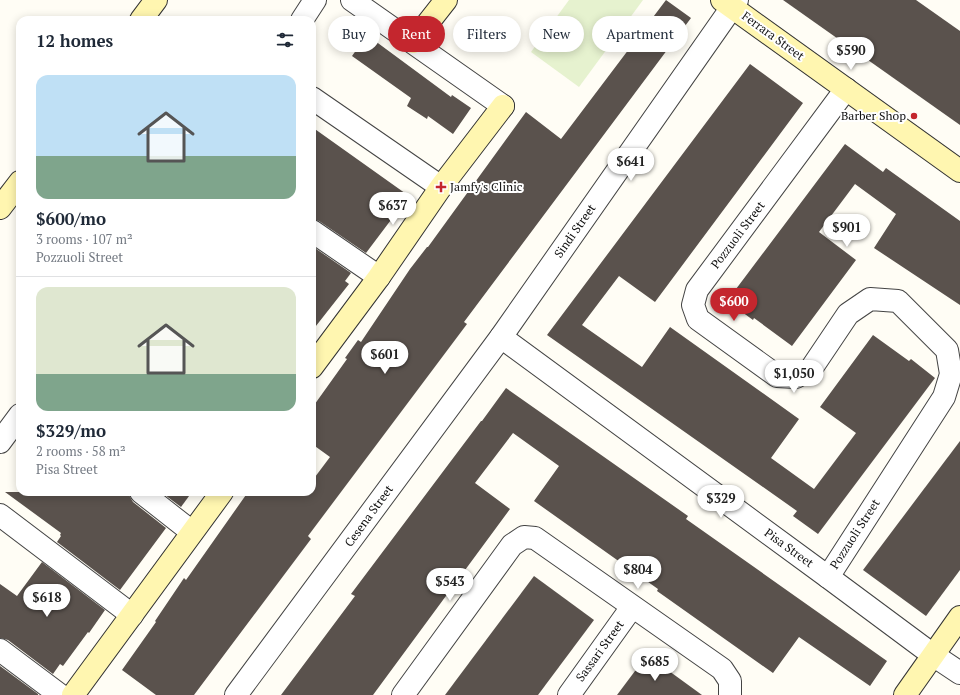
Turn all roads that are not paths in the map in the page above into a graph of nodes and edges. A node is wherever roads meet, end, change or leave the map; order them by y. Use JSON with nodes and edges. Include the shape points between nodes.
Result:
{"nodes":[{"id":1,"x":156,"y":0,"type":"edge"},
{"id":2,"x":316,"y":0,"type":"edge"},
{"id":3,"x":352,"y":0,"type":"edge"},
{"id":4,"x":446,"y":0,"type":"edge"},
{"id":5,"x":730,"y":2,"type":"edge"},
{"id":6,"x":144,"y":16,"type":"edge"},
{"id":7,"x":305,"y":16,"type":"edge"},
{"id":8,"x":433,"y":16,"type":"edge"},
{"id":9,"x":388,"y":25,"type":"edge"},
{"id":10,"x":427,"y":52,"type":"edge"},
{"id":11,"x":846,"y":88,"type":"junction"},
{"id":12,"x":316,"y":101,"type":"edge"},
{"id":13,"x":960,"y":171,"type":"edge"},
{"id":14,"x":441,"y":186,"type":"junction"},
{"id":15,"x":16,"y":187,"type":"edge"},
{"id":16,"x":0,"y":208,"type":"edge"},
{"id":17,"x":316,"y":234,"type":"edge"},
{"id":18,"x":379,"y":277,"type":"junction"},
{"id":19,"x":501,"y":337,"type":"junction"},
{"id":20,"x":316,"y":358,"type":"edge"},
{"id":21,"x":16,"y":420,"type":"edge"},
{"id":22,"x":0,"y":442,"type":"edge"},
{"id":23,"x":146,"y":496,"type":"edge"},
{"id":24,"x":219,"y":496,"type":"edge"},
{"id":25,"x":0,"y":515,"type":"edge"},
{"id":26,"x":192,"y":532,"type":"junction"},
{"id":27,"x":828,"y":576,"type":"junction"},
{"id":28,"x":632,"y":607,"type":"junction"},
{"id":29,"x":132,"y":615,"type":"junction"},
{"id":30,"x":960,"y":617,"type":"edge"},
{"id":31,"x":0,"y":650,"type":"edge"},
{"id":32,"x":933,"y":655,"type":"junction"},
{"id":33,"x":960,"y":673,"type":"edge"},
{"id":34,"x":730,"y":688,"type":"edge"},
{"id":35,"x":60,"y":695,"type":"edge"},
{"id":36,"x":73,"y":695,"type":"edge"},
{"id":37,"x":236,"y":695,"type":"edge"},
{"id":38,"x":403,"y":695,"type":"edge"},
{"id":39,"x":569,"y":695,"type":"edge"},
{"id":40,"x":905,"y":695,"type":"edge"}],
"edges":[{"from":1,"to":6,"type":"street"},
{"from":2,"to":7,"type":"street"},
{"from":3,"to":9,"type":"street"},
{"from":4,"to":8,"type":"street"},
{"from":5,"to":11,"type":"street","name":"Ferrara Street"},
{"from":5,"to":19,"type":"street","name":"Sindi Street"},
{"from":10,"to":14,"type":"street","via":[[503,106]]},
{"from":11,"to":13,"type":"street","name":"Ferrara Street"},
{"from":11,"to":27,"type":"street","name":"Pozzuoli Street","via":[[696,290],[693,305],[698,319],[777,376],[796,377],[811,369],[848,314],[870,299],[898,301],[947,350],[952,374],[944,397]]},
{"from":12,"to":14,"type":"street"},
{"from":14,"to":18,"type":"street"},
{"from":15,"to":16,"type":"street"},
{"from":17,"to":18,"type":"street"},
{"from":18,"to":20,"type":"street"},
{"from":19,"to":27,"type":"street","name":"Pisa Street"},
{"from":19,"to":37,"type":"street","name":"Cesena Street"},
{"from":21,"to":22,"type":"street"},
{"from":23,"to":26,"type":"street"},
{"from":24,"to":26,"type":"street"},
{"from":25,"to":29,"type":"street"},
{"from":26,"to":29,"type":"street"},
{"from":27,"to":32,"type":"street","name":"Pisa Street"},
{"from":28,"to":34,"type":"street","via":[[722,669]]},
{"from":28,"to":38,"type":"street","via":[[535,538],[524,538],[512,545]]},
{"from":28,"to":39,"type":"street","name":"Sassari Street"},
{"from":29,"to":36,"type":"street"},
{"from":30,"to":32,"type":"street"},
{"from":31,"to":35,"type":"street"},
{"from":32,"to":33,"type":"street","name":"Pisa Street"},
{"from":32,"to":40,"type":"street"}]}
